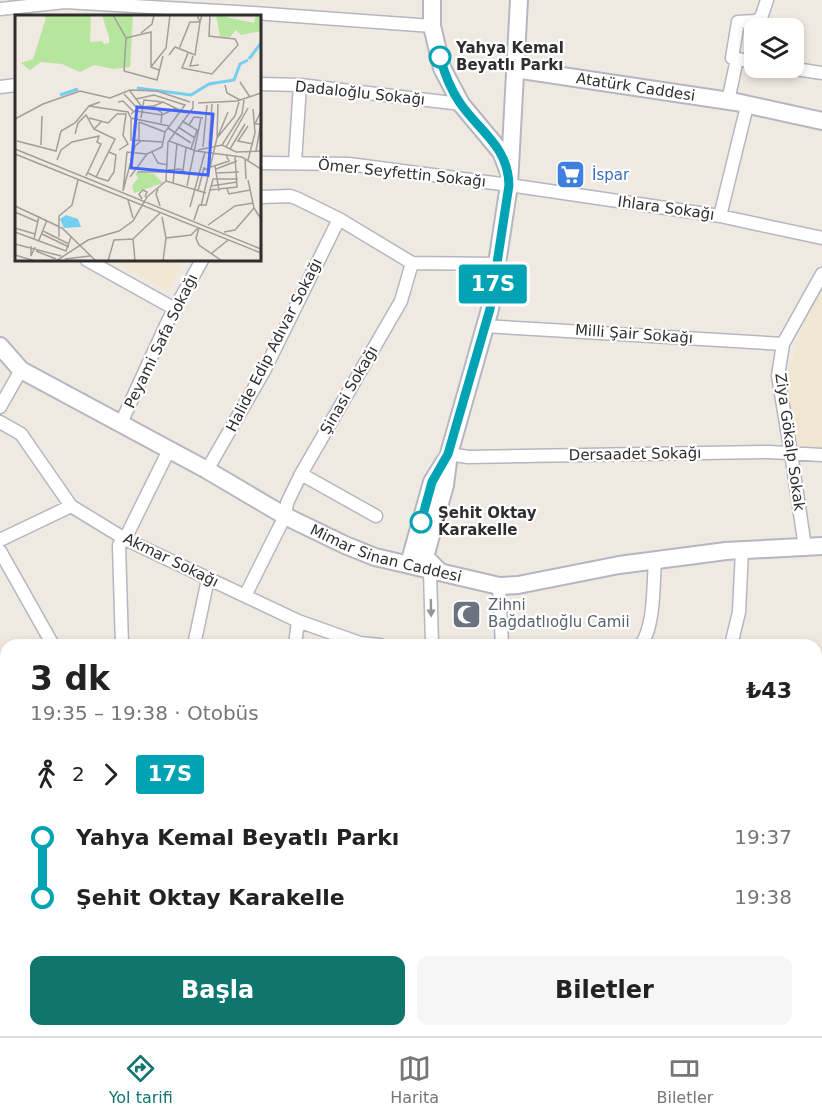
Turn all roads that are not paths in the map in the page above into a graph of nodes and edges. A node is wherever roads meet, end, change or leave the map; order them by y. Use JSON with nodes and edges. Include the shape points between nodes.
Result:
{"nodes":[{"id":1,"x":432,"y":0,"type":"edge"},
{"id":2,"x":519,"y":0,"type":"edge"},
{"id":3,"x":767,"y":0,"type":"edge"},
{"id":4,"x":65,"y":1,"type":"edge"},
{"id":5,"x":0,"y":9,"type":"edge"},
{"id":6,"x":253,"y":10,"type":"edge"},
{"id":7,"x":432,"y":26,"type":"junction"},
{"id":8,"x":737,"y":59,"type":"junction"},
{"id":9,"x":744,"y":60,"type":"edge"},
{"id":10,"x":515,"y":69,"type":"junction"},
{"id":11,"x":804,"y":70,"type":"edge"},
{"id":12,"x":822,"y":73,"type":"edge"},
{"id":13,"x":261,"y":84,"type":"edge"},
{"id":14,"x":15,"y":85,"type":"edge"},
{"id":15,"x":300,"y":85,"type":"junction"},
{"id":16,"x":0,"y":87,"type":"edge"},
{"id":17,"x":728,"y":101,"type":"junction"},
{"id":18,"x":461,"y":104,"type":"junction"},
{"id":19,"x":747,"y":106,"type":"junction"},
{"id":20,"x":512,"y":109,"type":"junction"},
{"id":21,"x":822,"y":121,"type":"edge"},
{"id":22,"x":479,"y":125,"type":"junction"},
{"id":23,"x":295,"y":162,"type":"junction"},
{"id":24,"x":261,"y":163,"type":"edge"},
{"id":25,"x":509,"y":178,"type":"junction"},
{"id":26,"x":261,"y":197,"type":"edge"},
{"id":27,"x":720,"y":216,"type":"junction"},
{"id":28,"x":339,"y":219,"type":"junction"},
{"id":29,"x":822,"y":238,"type":"edge"},
{"id":30,"x":89,"y":261,"type":"edge"},
{"id":31,"x":201,"y":261,"type":"edge"},
{"id":32,"x":412,"y":263,"type":"junction"},
{"id":33,"x":496,"y":264,"type":"junction"},
{"id":34,"x":822,"y":274,"type":"edge"},
{"id":35,"x":175,"y":309,"type":"junction"},
{"id":36,"x":484,"y":326,"type":"junction"},
{"id":37,"x":783,"y":344,"type":"junction"},
{"id":38,"x":0,"y":346,"type":"edge"},
{"id":39,"x":21,"y":370,"type":"junction"},
{"id":40,"x":0,"y":407,"type":"edge"},
{"id":41,"x":0,"y":422,"type":"edge"},
{"id":42,"x":121,"y":423,"type":"junction"},
{"id":43,"x":169,"y":450,"type":"junction"},
{"id":44,"x":791,"y":453,"type":"junction"},
{"id":45,"x":448,"y":454,"type":"junction"},
{"id":46,"x":822,"y":455,"type":"edge"},
{"id":47,"x":207,"y":470,"type":"junction"},
{"id":48,"x":301,"y":474,"type":"junction"},
{"id":49,"x":71,"y":506,"type":"junction"},
{"id":50,"x":285,"y":516,"type":"junction"},
{"id":51,"x":376,"y":516,"type":"dead end"},
{"id":52,"x":124,"y":539,"type":"junction"},
{"id":53,"x":0,"y":540,"type":"edge"},
{"id":54,"x":822,"y":546,"type":"edge"},
{"id":55,"x":804,"y":547,"type":"junction"},
{"id":56,"x":742,"y":550,"type":"junction"},
{"id":57,"x":0,"y":551,"type":"edge"},
{"id":58,"x":655,"y":560,"type":"junction"},
{"id":59,"x":409,"y":564,"type":"junction"},
{"id":60,"x":435,"y":572,"type":"junction"},
{"id":61,"x":208,"y":579,"type":"junction"},
{"id":62,"x":500,"y":586,"type":"junction"},
{"id":63,"x":245,"y":596,"type":"junction"},
{"id":64,"x":298,"y":621,"type":"junction"},
{"id":65,"x":50,"y":639,"type":"edge"},
{"id":66,"x":122,"y":639,"type":"edge"},
{"id":67,"x":195,"y":639,"type":"edge"},
{"id":68,"x":296,"y":639,"type":"edge"},
{"id":69,"x":349,"y":639,"type":"edge"},
{"id":70,"x":432,"y":639,"type":"edge"},
{"id":71,"x":502,"y":639,"type":"edge"},
{"id":72,"x":645,"y":639,"type":"edge"},
{"id":73,"x":732,"y":639,"type":"edge"},
{"id":74,"x":822,"y":727,"type":"edge"},
{"id":75,"x":822,"y":732,"type":"edge"}],
"edges":[{"from":1,"to":7,"type":"street"},
{"from":2,"to":10,"type":"street"},
{"from":3,"to":8,"type":"street","via":[[761,18],[738,22],[732,58]]},
{"from":4,"to":5,"type":"street"},
{"from":4,"to":6,"type":"street"},
{"from":6,"to":7,"type":"street"},
{"from":7,"to":18,"type":"street","via":[[442,68]]},
{"from":8,"to":9,"type":"street"},
{"from":8,"to":17,"type":"street"},
{"from":10,"to":17,"type":"street","name":"Atatürk Caddesi"},
{"from":10,"to":20,"type":"street"},
{"from":11,"to":12,"type":"street"},
{"from":13,"to":15,"type":"street","name":"Dadaloğlu Sokağı"},
{"from":14,"to":16,"type":"street"},
{"from":15,"to":18,"type":"street","name":"Dadaloğlu Sokağı"},
{"from":15,"to":23,"type":"street"},
{"from":17,"to":19,"type":"street","name":"Atatürk Caddesi"},
{"from":18,"to":22,"type":"street"},
{"from":19,"to":21,"type":"street","name":"Atatürk Caddesi"},
{"from":19,"to":27,"type":"street"},
{"from":20,"to":22,"type":"street","via":[[504,123],[490,128]]},
{"from":20,"to":25,"type":"street"},
{"from":22,"to":25,"type":"street","via":[[501,152]]},
{"from":23,"to":24,"type":"street","name":"Ömer Seyfettin Sokağı"},
{"from":23,"to":25,"type":"street","name":"Ömer Seyfettin Sokağı"},
{"from":25,"to":27,"type":"street","name":"Ihlara Sokağı"},
{"from":25,"to":33,"type":"street"},
{"from":26,"to":28,"type":"street","via":[[290,196]]},
{"from":27,"to":29,"type":"street","name":"Ihlara Sokağı"},
{"from":28,"to":32,"type":"street"},
{"from":28,"to":47,"type":"street","name":"Halide Edip Adıvar Sokağı","via":[[264,371]]},
{"from":30,"to":35,"type":"street"},
{"from":31,"to":35,"type":"street","name":"Peyami Safa Sokağı"},
{"from":32,"to":33,"type":"street"},
{"from":32,"to":48,"type":"street","name":"Şinasi Sokağı","via":[[401,301]]},
{"from":33,"to":36,"type":"street"},
{"from":34,"to":37,"type":"street","name":"Ziya Gökalp Sokak"},
{"from":35,"to":42,"type":"street","name":"Peyami Safa Sokağı"},
{"from":36,"to":37,"type":"street","name":"Milli Şair Sokağı"},
{"from":36,"to":45,"type":"street"},
{"from":37,"to":44,"type":"street","name":"Ziya Gökalp Sokak","via":[[777,376]]},
{"from":38,"to":39,"type":"street","name":"Mimar Sinan Caddesi"},
{"from":39,"to":40,"type":"street"},
{"from":39,"to":42,"type":"street","name":"Mimar Sinan Caddesi"},
{"from":41,"to":49,"type":"street","name":"Akmar Sokağı","via":[[21,434]]},
{"from":42,"to":43,"type":"street","name":"Mimar Sinan Caddesi"},
{"from":43,"to":47,"type":"street","name":"Mimar Sinan Caddesi"},
{"from":43,"to":52,"type":"street"},
{"from":44,"to":45,"type":"street","name":"Dersaadet Sokağı","via":[[468,458]]},
{"from":44,"to":46,"type":"street","name":"Dersaadet Sokağı"},
{"from":44,"to":55,"type":"street","name":"Ziya Gökalp Sokak"},
{"from":45,"to":59,"type":"street","via":[[432,482]]},
{"from":45,"to":60,"type":"street","via":[[445,485],[424,557]]},
{"from":47,"to":50,"type":"street","name":"Mimar Sinan Caddesi"},
{"from":48,"to":50,"type":"street","name":"Şinasi Sokağı"},
{"from":48,"to":51,"type":"street"},
{"from":49,"to":52,"type":"street","name":"Akmar Sokağı"},
{"from":49,"to":53,"type":"street"},
{"from":50,"to":59,"type":"street","name":"Mimar Sinan Caddesi","via":[[375,557]]},
{"from":50,"to":63,"type":"street","name":"Şinasi Sokağı"},
{"from":52,"to":61,"type":"street","name":"Akmar Sokağı"},
{"from":52,"to":66,"type":"street","via":[[119,545]]},
{"from":54,"to":55,"type":"street","name":"Mimar Sinan Caddesi"},
{"from":55,"to":56,"type":"street","name":"Mimar Sinan Caddesi"},
{"from":56,"to":58,"type":"street","name":"Mimar Sinan Caddesi"},
{"from":56,"to":73,"type":"street","via":[[739,612]]},
{"from":57,"to":65,"type":"street"},
{"from":58,"to":62,"type":"street","name":"Mimar Sinan Caddesi"},
{"from":58,"to":72,"type":"street"},
{"from":59,"to":60,"type":"street","name":"Mimar Sinan Caddesi"},
{"from":60,"to":62,"type":"street","name":"Mimar Sinan Caddesi"},
{"from":60,"to":70,"type":"street","one_way":true},
{"from":61,"to":63,"type":"street","name":"Akmar Sokağı"},
{"from":61,"to":67,"type":"street"},
{"from":62,"to":71,"type":"street"},
{"from":63,"to":64,"type":"street","name":"Akmar Sokağı"},
{"from":64,"to":68,"type":"street"},
{"from":64,"to":69,"type":"street","name":"Akmar Sokağı"},
{"from":74,"to":75,"type":"street"}]}
